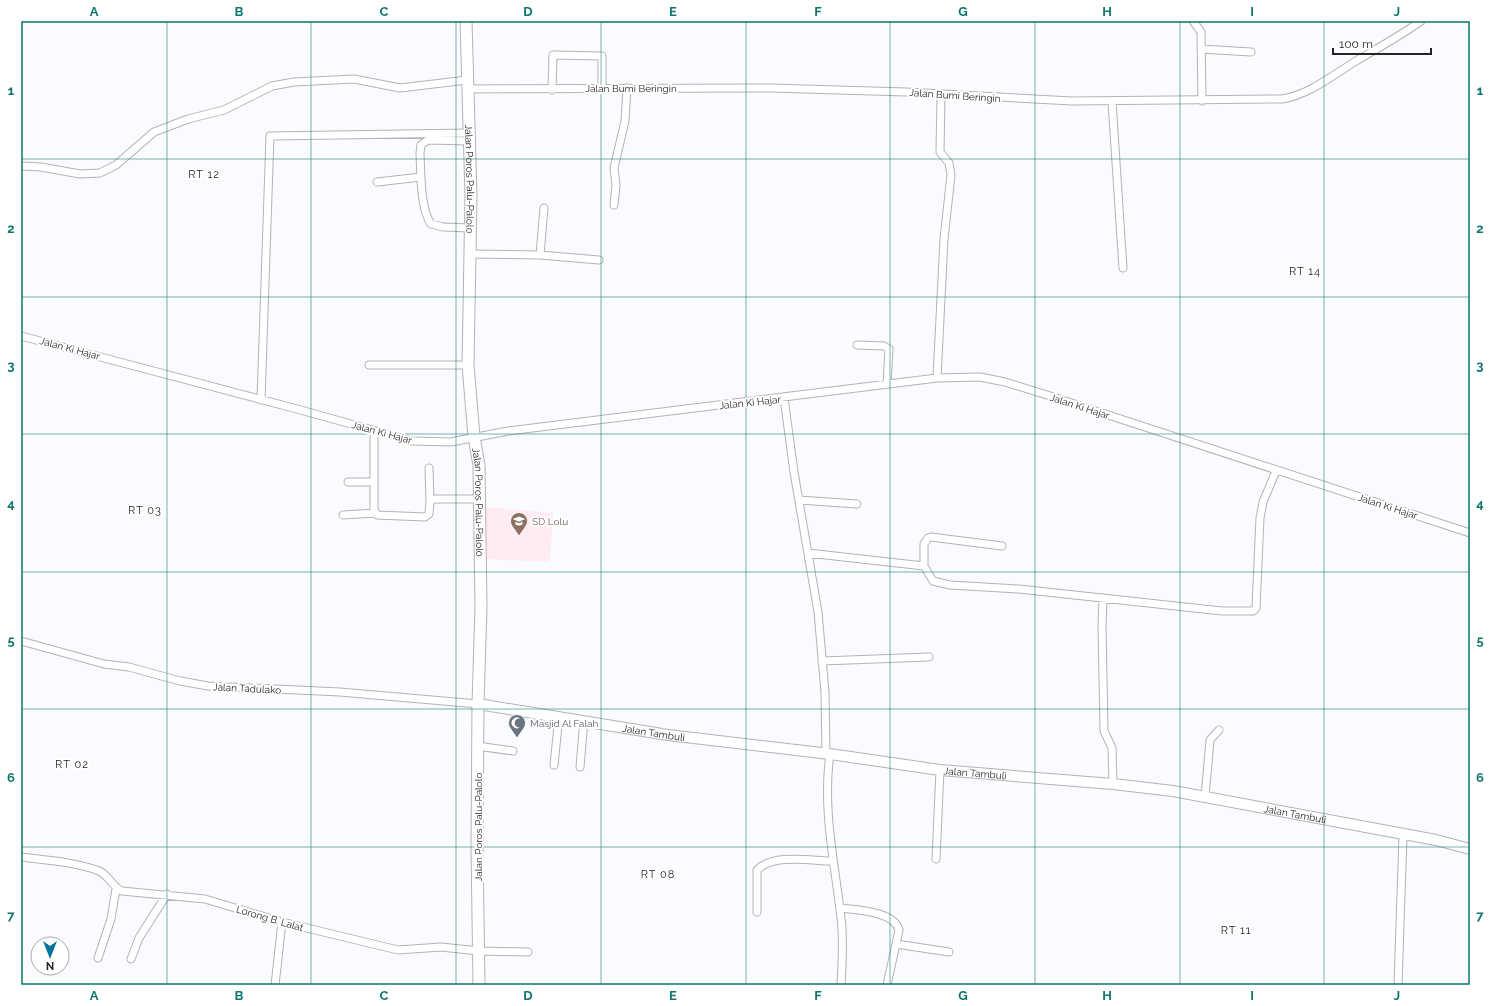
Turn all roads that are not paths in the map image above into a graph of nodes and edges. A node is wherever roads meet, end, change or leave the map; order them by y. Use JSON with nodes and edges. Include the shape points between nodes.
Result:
{"nodes":[{"id":1,"x":466,"y":21,"type":"edge"},
{"id":2,"x":1193,"y":21,"type":"edge"},
{"id":3,"x":1421,"y":21,"type":"edge"},
{"id":4,"x":1201,"y":49,"type":"junction"},
{"id":5,"x":1251,"y":52,"type":"dead end"},
{"id":6,"x":467,"y":85,"type":"junction"},
{"id":7,"x":602,"y":88,"type":"junction"},
{"id":8,"x":627,"y":88,"type":"junction"},
{"id":9,"x":552,"y":90,"type":"junction"},
{"id":10,"x":941,"y":94,"type":"junction"},
{"id":11,"x":1202,"y":101,"type":"junction"},
{"id":12,"x":1112,"y":102,"type":"junction"},
{"id":13,"x":470,"y":137,"type":"junction"},
{"id":14,"x":21,"y":166,"type":"edge"},
{"id":15,"x":421,"y":177,"type":"junction"},
{"id":16,"x":378,"y":182,"type":"dead end"},
{"id":17,"x":614,"y":205,"type":"dead end"},
{"id":18,"x":544,"y":208,"type":"dead end"},
{"id":19,"x":470,"y":228,"type":"junction"},
{"id":20,"x":469,"y":254,"type":"junction"},
{"id":21,"x":540,"y":255,"type":"junction"},
{"id":22,"x":599,"y":260,"type":"dead end"},
{"id":23,"x":1123,"y":268,"type":"dead end"},
{"id":24,"x":21,"y":336,"type":"edge"},
{"id":25,"x":857,"y":345,"type":"dead end"},
{"id":26,"x":369,"y":365,"type":"dead end"},
{"id":27,"x":468,"y":365,"type":"junction"},
{"id":28,"x":937,"y":378,"type":"junction"},
{"id":29,"x":887,"y":384,"type":"junction"},
{"id":30,"x":784,"y":398,"type":"junction"},
{"id":31,"x":261,"y":400,"type":"junction"},
{"id":32,"x":374,"y":431,"type":"junction"},
{"id":33,"x":474,"y":437,"type":"junction"},
{"id":34,"x":429,"y":468,"type":"dead end"},
{"id":35,"x":1276,"y":471,"type":"junction"},
{"id":36,"x":348,"y":482,"type":"dead end"},
{"id":37,"x":374,"y":482,"type":"junction"},
{"id":38,"x":479,"y":499,"type":"junction"},
{"id":39,"x":799,"y":500,"type":"junction"},
{"id":40,"x":430,"y":501,"type":"junction"},
{"id":41,"x":857,"y":504,"type":"dead end"},
{"id":42,"x":375,"y":513,"type":"junction"},
{"id":43,"x":343,"y":515,"type":"dead end"},
{"id":44,"x":1470,"y":533,"type":"edge"},
{"id":45,"x":1002,"y":546,"type":"dead end"},
{"id":46,"x":808,"y":553,"type":"junction"},
{"id":47,"x":924,"y":566,"type":"junction"},
{"id":48,"x":1103,"y":598,"type":"junction"},
{"id":49,"x":21,"y":641,"type":"edge"},
{"id":50,"x":928,"y":657,"type":"dead end"},
{"id":51,"x":822,"y":661,"type":"junction"},
{"id":52,"x":478,"y":704,"type":"junction"},
{"id":53,"x":559,"y":716,"type":"junction"},
{"id":54,"x":584,"y":720,"type":"junction"},
{"id":55,"x":1219,"y":730,"type":"dead end"},
{"id":56,"x":478,"y":746,"type":"junction"},
{"id":57,"x":513,"y":751,"type":"dead end"},
{"id":58,"x":828,"y":754,"type":"junction"},
{"id":59,"x":554,"y":765,"type":"dead end"},
{"id":60,"x":580,"y":767,"type":"dead end"},
{"id":61,"x":940,"y":770,"type":"junction"},
{"id":62,"x":1113,"y":784,"type":"junction"},
{"id":63,"x":1205,"y":797,"type":"junction"},
{"id":64,"x":1403,"y":835,"type":"junction"},
{"id":65,"x":1470,"y":849,"type":"edge"},
{"id":66,"x":21,"y":857,"type":"edge"},
{"id":67,"x":936,"y":859,"type":"dead end"},
{"id":68,"x":833,"y":861,"type":"junction"},
{"id":69,"x":116,"y":889,"type":"junction"},
{"id":70,"x":167,"y":894,"type":"junction"},
{"id":71,"x":840,"y":908,"type":"junction"},
{"id":72,"x":757,"y":912,"type":"dead end"},
{"id":73,"x":282,"y":922,"type":"junction"},
{"id":74,"x":896,"y":944,"type":"junction"},
{"id":75,"x":479,"y":951,"type":"junction"},
{"id":76,"x":528,"y":952,"type":"dead end"},
{"id":77,"x":949,"y":952,"type":"dead end"},
{"id":78,"x":98,"y":958,"type":"dead end"},
{"id":79,"x":130,"y":959,"type":"dead end"},
{"id":80,"x":275,"y":985,"type":"edge"},
{"id":81,"x":479,"y":985,"type":"edge"},
{"id":82,"x":841,"y":985,"type":"edge"},
{"id":83,"x":887,"y":985,"type":"edge"},
{"id":84,"x":1398,"y":985,"type":"edge"}],
"edges":[{"from":1,"to":6,"type":"main road","name":"Jalan Poros Palu-Palolo"},
{"from":2,"to":4,"type":"street","via":[[1201,32]]},
{"from":3,"to":11,"type":"street","name":"Jalan Bumi Beringin","via":[[1400,37],[1297,96],[1282,99]]},
{"from":4,"to":5,"type":"street"},
{"from":4,"to":11,"type":"street"},
{"from":6,"to":9,"type":"street","name":"Jalan Bumi Beringin"},
{"from":6,"to":13,"type":"main road","name":"Jalan Poros Palu-Palolo"},
{"from":6,"to":14,"type":"street","name":"Jalan Bumi Beringin","via":[[400,88],[354,79],[294,82],[272,86],[224,110],[188,119],[154,132],[116,165],[100,173],[80,174]]},
{"from":7,"to":8,"type":"street","name":"Jalan Bumi Beringin"},
{"from":7,"to":9,"type":"street","name":"Jalan Bumi Beringin"},
{"from":7,"to":9,"type":"street","via":[[602,56],[553,55]]},
{"from":8,"to":10,"type":"street","name":"Jalan Bumi Beringin","via":[[813,88]]},
{"from":8,"to":17,"type":"street","via":[[625,120],[614,168]]},
{"from":10,"to":12,"type":"street","name":"Jalan Bumi Beringin"},
{"from":10,"to":28,"type":"street","via":[[940,152],[949,163],[951,175],[944,239]]},
{"from":11,"to":12,"type":"street","name":"Jalan Bumi Beringin"},
{"from":12,"to":23,"type":"street"},
{"from":13,"to":15,"type":"street","via":[[425,140],[420,148]]},
{"from":13,"to":19,"type":"main road","name":"Jalan Poros Palu-Palolo"},
{"from":13,"to":31,"type":"street","via":[[270,136]]},
{"from":15,"to":16,"type":"street"},
{"from":15,"to":19,"type":"street","via":[[427,217],[431,224]]},
{"from":18,"to":21,"type":"street"},
{"from":19,"to":20,"type":"main road","name":"Jalan Poros Palu-Palolo"},
{"from":20,"to":21,"type":"street"},
{"from":20,"to":27,"type":"main road","name":"Jalan Poros Palu-Palolo"},
{"from":21,"to":22,"type":"street"},
{"from":24,"to":31,"type":"street","name":"Jalan Ki Hajar"},
{"from":25,"to":29,"type":"street","via":[[884,346],[889,349]]},
{"from":26,"to":27,"type":"street"},
{"from":27,"to":33,"type":"main road","name":"Jalan Poros Palu-Palolo"},
{"from":28,"to":29,"type":"street","name":"Jalan Ki Hajar"},
{"from":28,"to":35,"type":"street","name":"Jalan Ki Hajar","via":[[972,376],[1005,382]]},
{"from":29,"to":30,"type":"street","name":"Jalan Ki Hajar"},
{"from":30,"to":33,"type":"street","name":"Jalan Ki Hajar"},
{"from":30,"to":39,"type":"street"},
{"from":31,"to":32,"type":"street","name":"Jalan Ki Hajar"},
{"from":32,"to":33,"type":"street","name":"Jalan Ki Hajar","via":[[415,442],[444,442]]},
{"from":32,"to":37,"type":"street"},
{"from":33,"to":38,"type":"main road","name":"Jalan Poros Palu-Palolo","via":[[479,466]]},
{"from":34,"to":40,"type":"street"},
{"from":35,"to":44,"type":"street","name":"Jalan Ki Hajar"},
{"from":35,"to":48,"type":"street","via":[[1263,502],[1260,518],[1256,610],[1222,611]]},
{"from":36,"to":37,"type":"street"},
{"from":37,"to":42,"type":"street"},
{"from":38,"to":40,"type":"street"},
{"from":38,"to":52,"type":"main road","name":"Jalan Poros Palu-Palolo","via":[[481,607]]},
{"from":39,"to":41,"type":"street"},
{"from":39,"to":46,"type":"street"},
{"from":40,"to":42,"type":"street","via":[[426,517],[380,516]]},
{"from":42,"to":43,"type":"street"},
{"from":45,"to":47,"type":"street","via":[[931,537],[924,544]]},
{"from":46,"to":47,"type":"street"},
{"from":46,"to":51,"type":"street","via":[[818,612]]},
{"from":47,"to":48,"type":"street","via":[[930,580],[938,583]]},
{"from":48,"to":62,"type":"street","via":[[1104,731],[1112,748]]},
{"from":49,"to":52,"type":"street","name":"Jalan Tadulako","via":[[104,664],[129,667],[208,686],[340,692]]},
{"from":50,"to":51,"type":"street"},
{"from":51,"to":58,"type":"street"},
{"from":52,"to":53,"type":"street","name":"Jalan Tambuli"},
{"from":52,"to":56,"type":"main road","name":"Jalan Poros Palu-Palolo"},
{"from":53,"to":54,"type":"street","name":"Jalan Tambuli"},
{"from":53,"to":59,"type":"street"},
{"from":54,"to":58,"type":"street","name":"Jalan Tambuli","via":[[668,735]]},
{"from":54,"to":60,"type":"street"},
{"from":55,"to":63,"type":"street","via":[[1210,740]]},
{"from":56,"to":57,"type":"street"},
{"from":56,"to":75,"type":"main road","name":"Jalan Poros Palu-Palolo"},
{"from":58,"to":61,"type":"street","name":"Jalan Tambuli"},
{"from":58,"to":68,"type":"street","via":[[828,800]]},
{"from":61,"to":62,"type":"street","name":"Jalan Tambuli"},
{"from":61,"to":67,"type":"street"},
{"from":62,"to":63,"type":"street","name":"Jalan Tambuli"},
{"from":63,"to":64,"type":"street","name":"Jalan Tambuli"},
{"from":64,"to":65,"type":"street","name":"Jalan Tambuli"},
{"from":64,"to":84,"type":"street"},
{"from":66,"to":69,"type":"street","via":[[98,870],[106,875]]},
{"from":68,"to":71,"type":"street"},
{"from":68,"to":72,"type":"street","via":[[772,860],[763,864],[757,870]]},
{"from":69,"to":70,"type":"street","name":"Lorong B. Lalat"},
{"from":69,"to":78,"type":"street","via":[[112,919]]},
{"from":70,"to":73,"type":"street","name":"Lorong B. Lalat","via":[[205,899]]},
{"from":70,"to":79,"type":"street","via":[[139,938]]},
{"from":71,"to":74,"type":"street","via":[[869,911],[892,920],[899,930]]},
{"from":71,"to":82,"type":"street"},
{"from":73,"to":75,"type":"street","name":"Lorong B. Lalat","via":[[398,950],[441,947]]},
{"from":73,"to":80,"type":"street"},
{"from":74,"to":77,"type":"street"},
{"from":74,"to":83,"type":"street"},
{"from":75,"to":76,"type":"street","name":"Lorong B. Lalat"},
{"from":75,"to":81,"type":"main road","name":"Jalan Poros Palu-Palolo"}]}
